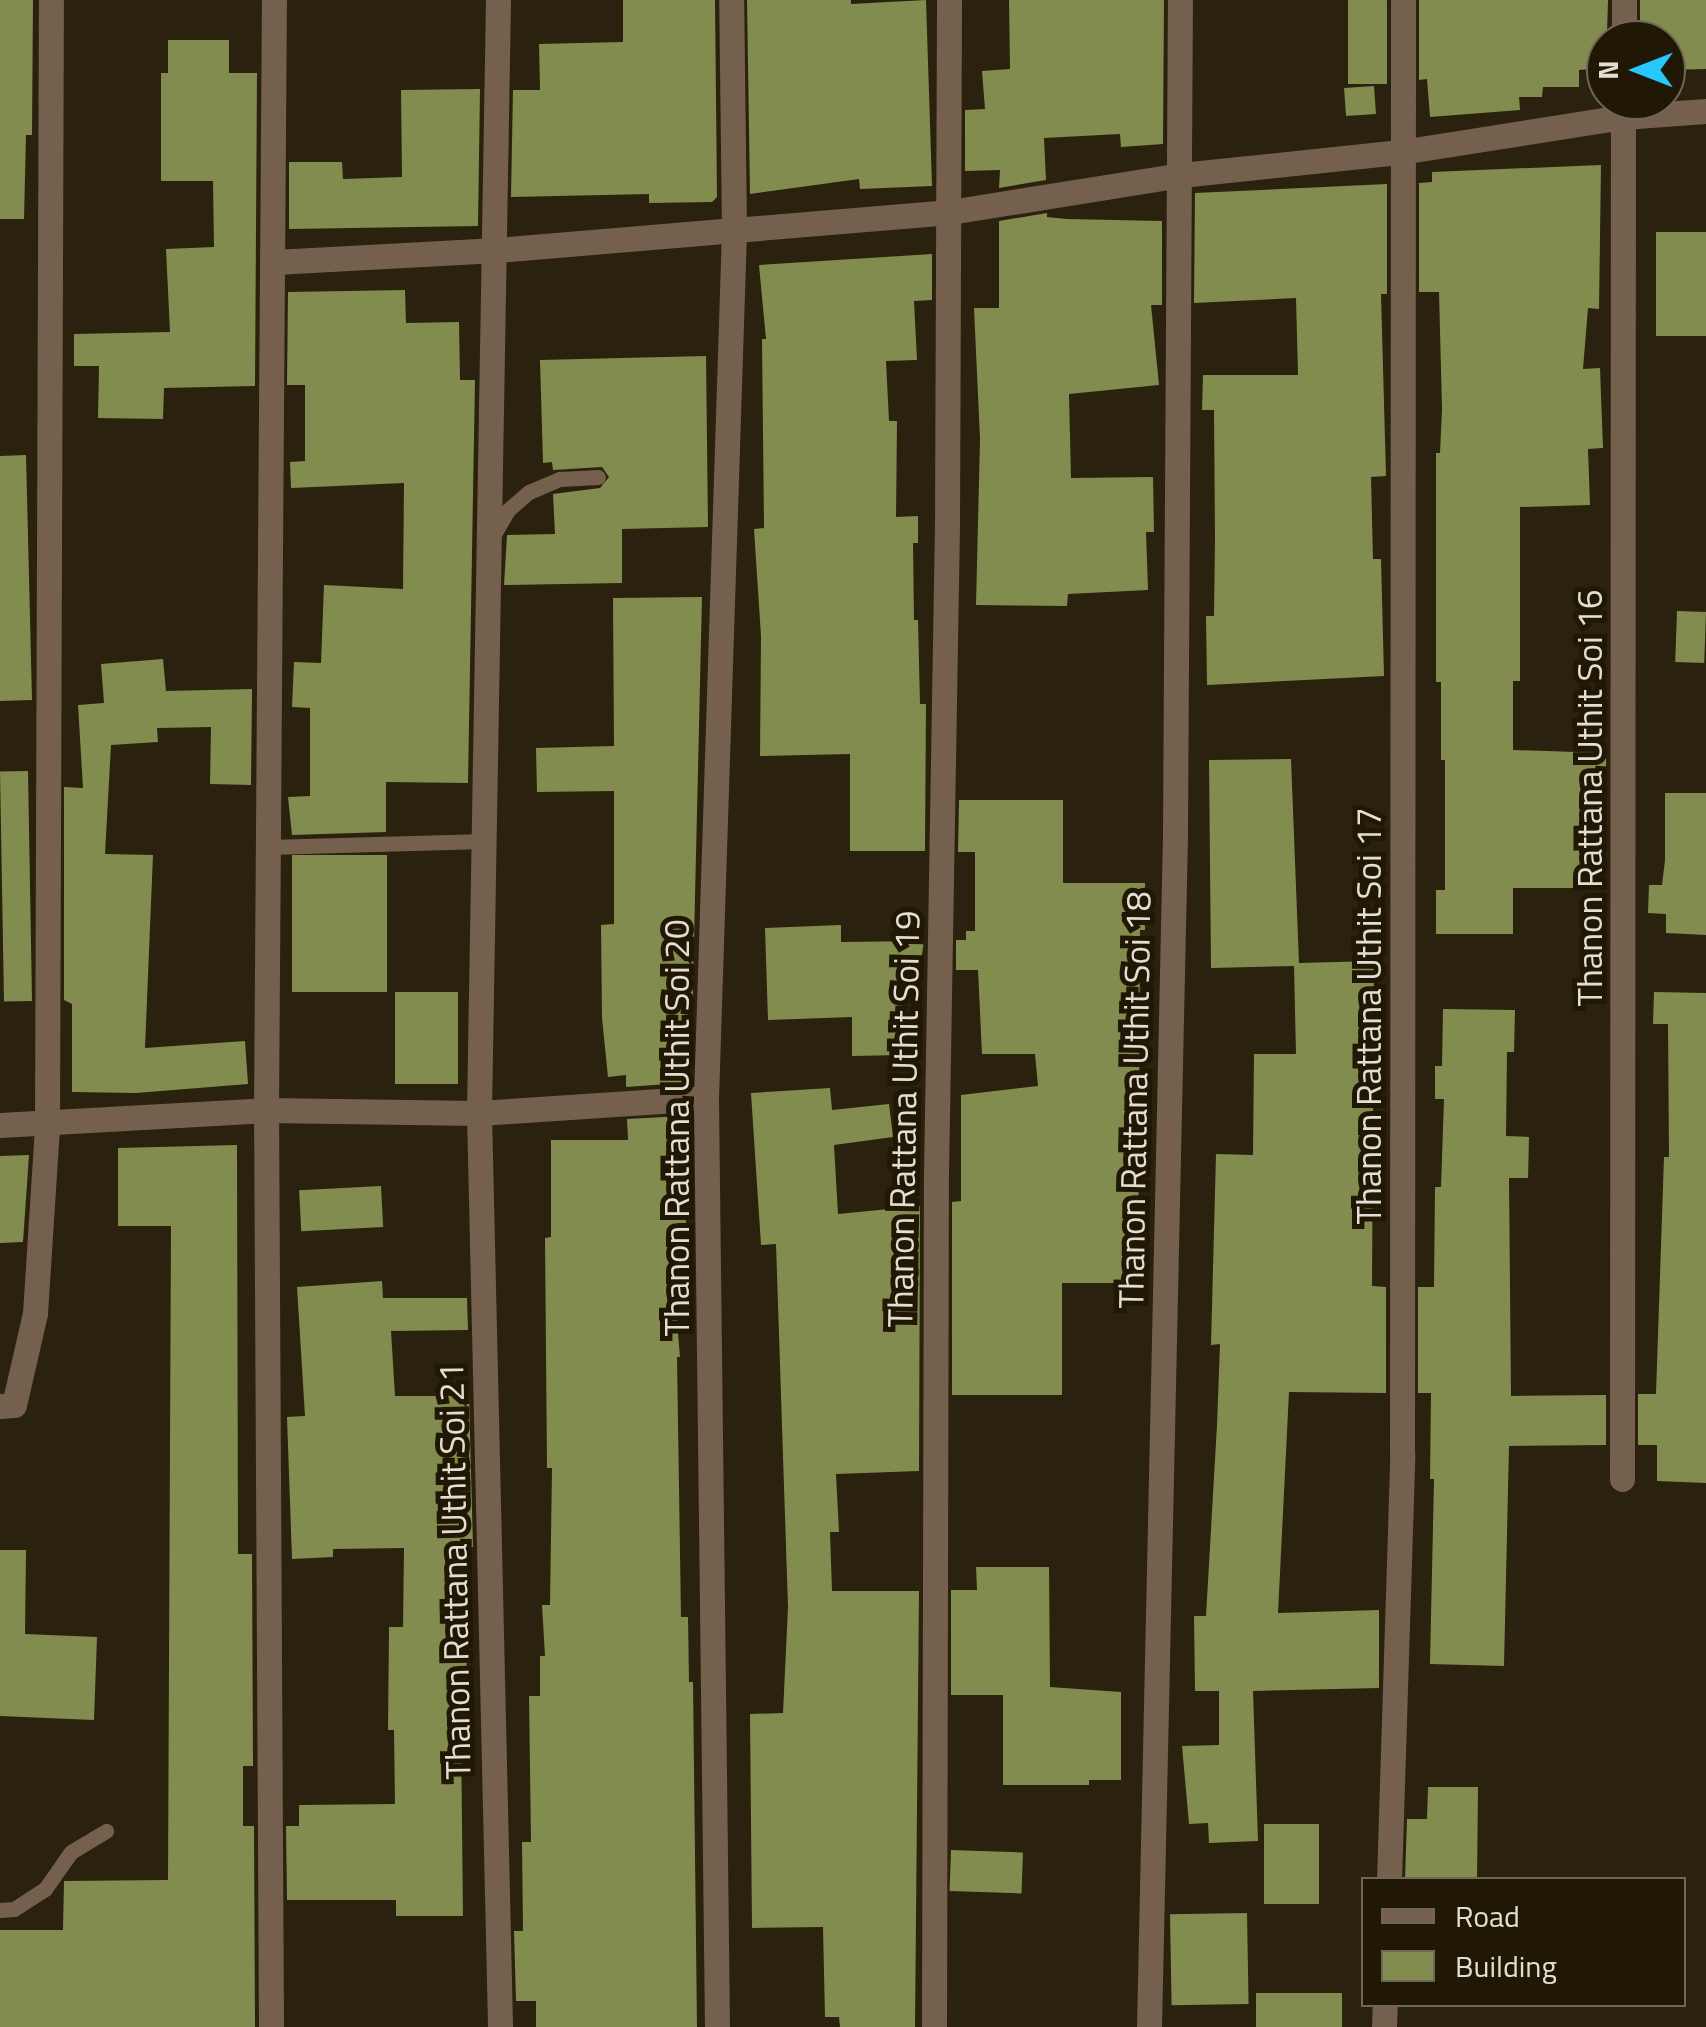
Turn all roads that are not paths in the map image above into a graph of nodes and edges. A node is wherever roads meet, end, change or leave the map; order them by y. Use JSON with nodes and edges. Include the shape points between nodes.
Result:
{"nodes":[{"id":1,"x":51,"y":0,"type":"edge"},
{"id":2,"x":274,"y":0,"type":"edge"},
{"id":3,"x":498,"y":0,"type":"edge"},
{"id":4,"x":731,"y":0,"type":"edge"},
{"id":5,"x":949,"y":0,"type":"edge"},
{"id":6,"x":1180,"y":0,"type":"edge"},
{"id":7,"x":1403,"y":0,"type":"edge"},
{"id":8,"x":1586,"y":116,"type":"edge"},
{"id":9,"x":1623,"y":120,"type":"edge"},
{"id":10,"x":1401,"y":152,"type":"junction"},
{"id":11,"x":1181,"y":174,"type":"junction"},
{"id":12,"x":950,"y":212,"type":"junction"},
{"id":13,"x":734,"y":230,"type":"junction"},
{"id":14,"x":497,"y":250,"type":"junction"},
{"id":15,"x":275,"y":262,"type":"junction"},
{"id":16,"x":598,"y":478,"type":"dead end"},
{"id":17,"x":491,"y":539,"type":"junction"},
{"id":18,"x":484,"y":841,"type":"junction"},
{"id":19,"x":268,"y":847,"type":"junction"},
{"id":20,"x":706,"y":1098,"type":"junction"},
{"id":21,"x":266,"y":1110,"type":"junction"},
{"id":22,"x":479,"y":1113,"type":"junction"},
{"id":23,"x":0,"y":1125,"type":"edge"},
{"id":24,"x":47,"y":1125,"type":"junction"},
{"id":25,"x":0,"y":1406,"type":"edge"},
{"id":26,"x":1622,"y":1479,"type":"dead end"},
{"id":27,"x":106,"y":1831,"type":"dead end"},
{"id":28,"x":1389,"y":1877,"type":"edge"},
{"id":29,"x":0,"y":1910,"type":"edge"},
{"id":30,"x":271,"y":2027,"type":"edge"},
{"id":31,"x":500,"y":2027,"type":"edge"},
{"id":32,"x":717,"y":2027,"type":"edge"},
{"id":33,"x":934,"y":2027,"type":"edge"},
{"id":34,"x":1149,"y":2027,"type":"edge"}],
"edges":[{"from":1,"to":24,"type":"street"},
{"from":2,"to":15,"type":"street"},
{"from":3,"to":14,"type":"street","name":"Thanon Rattana Uthit Soi 21"},
{"from":4,"to":13,"type":"street","name":"Thanon Rattana Uthit Soi 20"},
{"from":5,"to":12,"type":"street","name":"Thanon Rattana Uthit Soi 19"},
{"from":6,"to":11,"type":"street","name":"Thanon Rattana Uthit Soi 18"},
{"from":7,"to":10,"type":"street","name":"Thanon Rattana Uthit Soi 17"},
{"from":8,"to":10,"type":"street"},
{"from":9,"to":26,"type":"street","name":"Thanon Rattana Uthit Soi 16"},
{"from":10,"to":11,"type":"street"},
{"from":10,"to":28,"type":"street","name":"Thanon Rattana Uthit Soi 17","via":[[1402,1455]]},
{"from":11,"to":12,"type":"street"},
{"from":11,"to":34,"type":"street","name":"Thanon Rattana Uthit Soi 18","via":[[1175,832]]},
{"from":12,"to":13,"type":"street"},
{"from":12,"to":33,"type":"street","name":"Thanon Rattana Uthit Soi 19","via":[[936,1174]]},
{"from":13,"to":14,"type":"street"},
{"from":13,"to":20,"type":"street","name":"Thanon Rattana Uthit Soi 20"},
{"from":14,"to":15,"type":"street"},
{"from":14,"to":17,"type":"street","name":"Thanon Rattana Uthit Soi 21"},
{"from":15,"to":19,"type":"street"},
{"from":16,"to":17,"type":"lane","via":[[560,478],[529,492],[508,510]]},
{"from":17,"to":18,"type":"street","name":"Thanon Rattana Uthit Soi 21"},
{"from":18,"to":19,"type":"lane"},
{"from":18,"to":22,"type":"street","name":"Thanon Rattana Uthit Soi 21"},
{"from":19,"to":21,"type":"street"},
{"from":20,"to":22,"type":"street"},
{"from":20,"to":32,"type":"street","name":"Thanon Rattana Uthit Soi 20"},
{"from":21,"to":22,"type":"street"},
{"from":21,"to":24,"type":"street"},
{"from":21,"to":30,"type":"street"},
{"from":22,"to":31,"type":"street","name":"Thanon Rattana Uthit Soi 21"},
{"from":23,"to":24,"type":"street"},
{"from":24,"to":25,"type":"street","via":[[35,1313],[14,1405]]},
{"from":27,"to":29,"type":"lane","via":[[71,1852],[46,1890]]}]}
